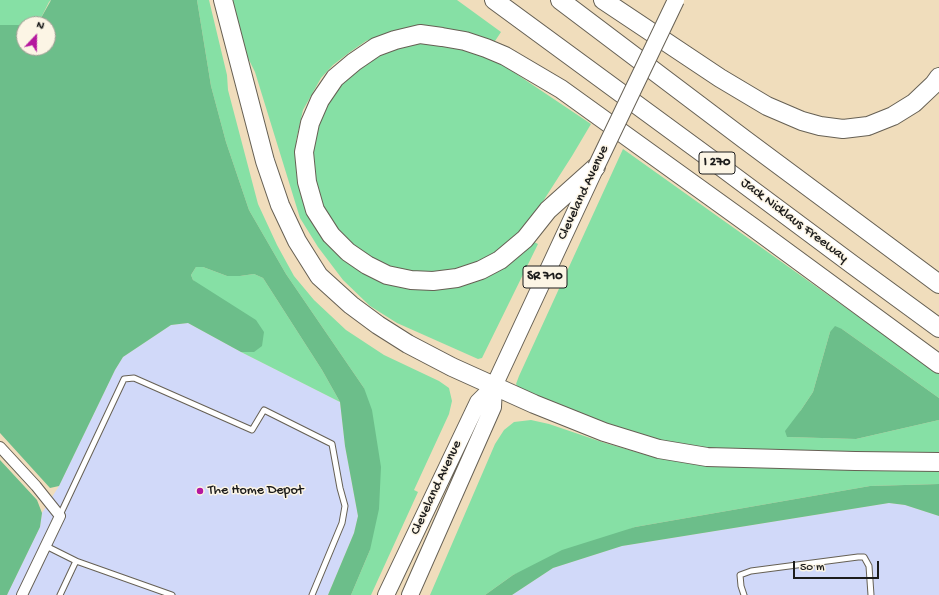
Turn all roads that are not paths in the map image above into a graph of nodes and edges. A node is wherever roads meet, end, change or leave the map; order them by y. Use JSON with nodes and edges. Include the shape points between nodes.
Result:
{"nodes":[{"id":1,"x":223,"y":0,"type":"edge"},
{"id":2,"x":494,"y":0,"type":"edge"},
{"id":3,"x":560,"y":0,"type":"edge"},
{"id":4,"x":603,"y":0,"type":"edge"},
{"id":5,"x":676,"y":0,"type":"edge"},
{"id":6,"x":939,"y":77,"type":"edge"},
{"id":7,"x":596,"y":167,"type":"junction"},
{"id":8,"x":939,"y":284,"type":"edge"},
{"id":9,"x":939,"y":328,"type":"edge"},
{"id":10,"x":939,"y":364,"type":"edge"},
{"id":11,"x":494,"y":386,"type":"junction"},
{"id":12,"x":0,"y":447,"type":"edge"},
{"id":13,"x":939,"y":462,"type":"edge"},
{"id":14,"x":60,"y":516,"type":"junction"},
{"id":15,"x":46,"y":546,"type":"junction"},
{"id":16,"x":76,"y":561,"type":"junction"},
{"id":17,"x":22,"y":595,"type":"edge"},
{"id":18,"x":60,"y":595,"type":"edge"},
{"id":19,"x":172,"y":595,"type":"edge"},
{"id":20,"x":312,"y":595,"type":"edge"},
{"id":21,"x":386,"y":595,"type":"edge"},
{"id":22,"x":410,"y":595,"type":"edge"},
{"id":23,"x":744,"y":595,"type":"edge"},
{"id":24,"x":871,"y":595,"type":"edge"}],
"edges":[{"from":1,"to":11,"type":"highway","via":[[263,154],[278,198],[297,241],[320,276],[351,305],[408,344]]},
{"from":2,"to":9,"type":"highway","name":"Jack Nicklaus Freeway","number":"I 270"},
{"from":3,"to":8,"type":"highway","number":"I 270"},
{"from":4,"to":6,"type":"highway","via":[[767,106],[820,126],[844,129],[868,126],[893,116],[914,103]]},
{"from":5,"to":7,"type":"main road","name":"Cleveland Avenue","number":"SR 710","bridge":true},
{"from":7,"to":10,"type":"highway","via":[[548,210],[525,239],[500,260],[457,278],[411,280],[387,275],[367,265],[348,252],[331,235],[315,210],[307,182],[304,152],[310,123],[320,100],[335,78],[354,62],[376,47],[420,34],[465,41],[505,56],[561,89]]},
{"from":7,"to":11,"type":"main road","name":"Cleveland Avenue","number":"SR 710"},
{"from":11,"to":13,"type":"highway","via":[[604,432],[659,449],[707,456]]},
{"from":11,"to":21,"type":"main road","name":"Cleveland Avenue","via":[[478,402]]},
{"from":11,"to":22,"type":"main road","name":"Cleveland Avenue","via":[[493,407]]},
{"from":12,"to":14,"type":"street"},
{"from":14,"to":15,"type":"street"},
{"from":14,"to":20,"type":"lane","via":[[124,379],[134,378],[146,382],[252,430],[264,410],[332,444],[345,506],[342,523]]},
{"from":15,"to":16,"type":"lane"},
{"from":15,"to":17,"type":"street"},
{"from":16,"to":18,"type":"lane"},
{"from":16,"to":19,"type":"lane"},
{"from":23,"to":24,"type":"lane","via":[[740,575],[751,571],[858,557],[864,557],[869,566]]}]}
